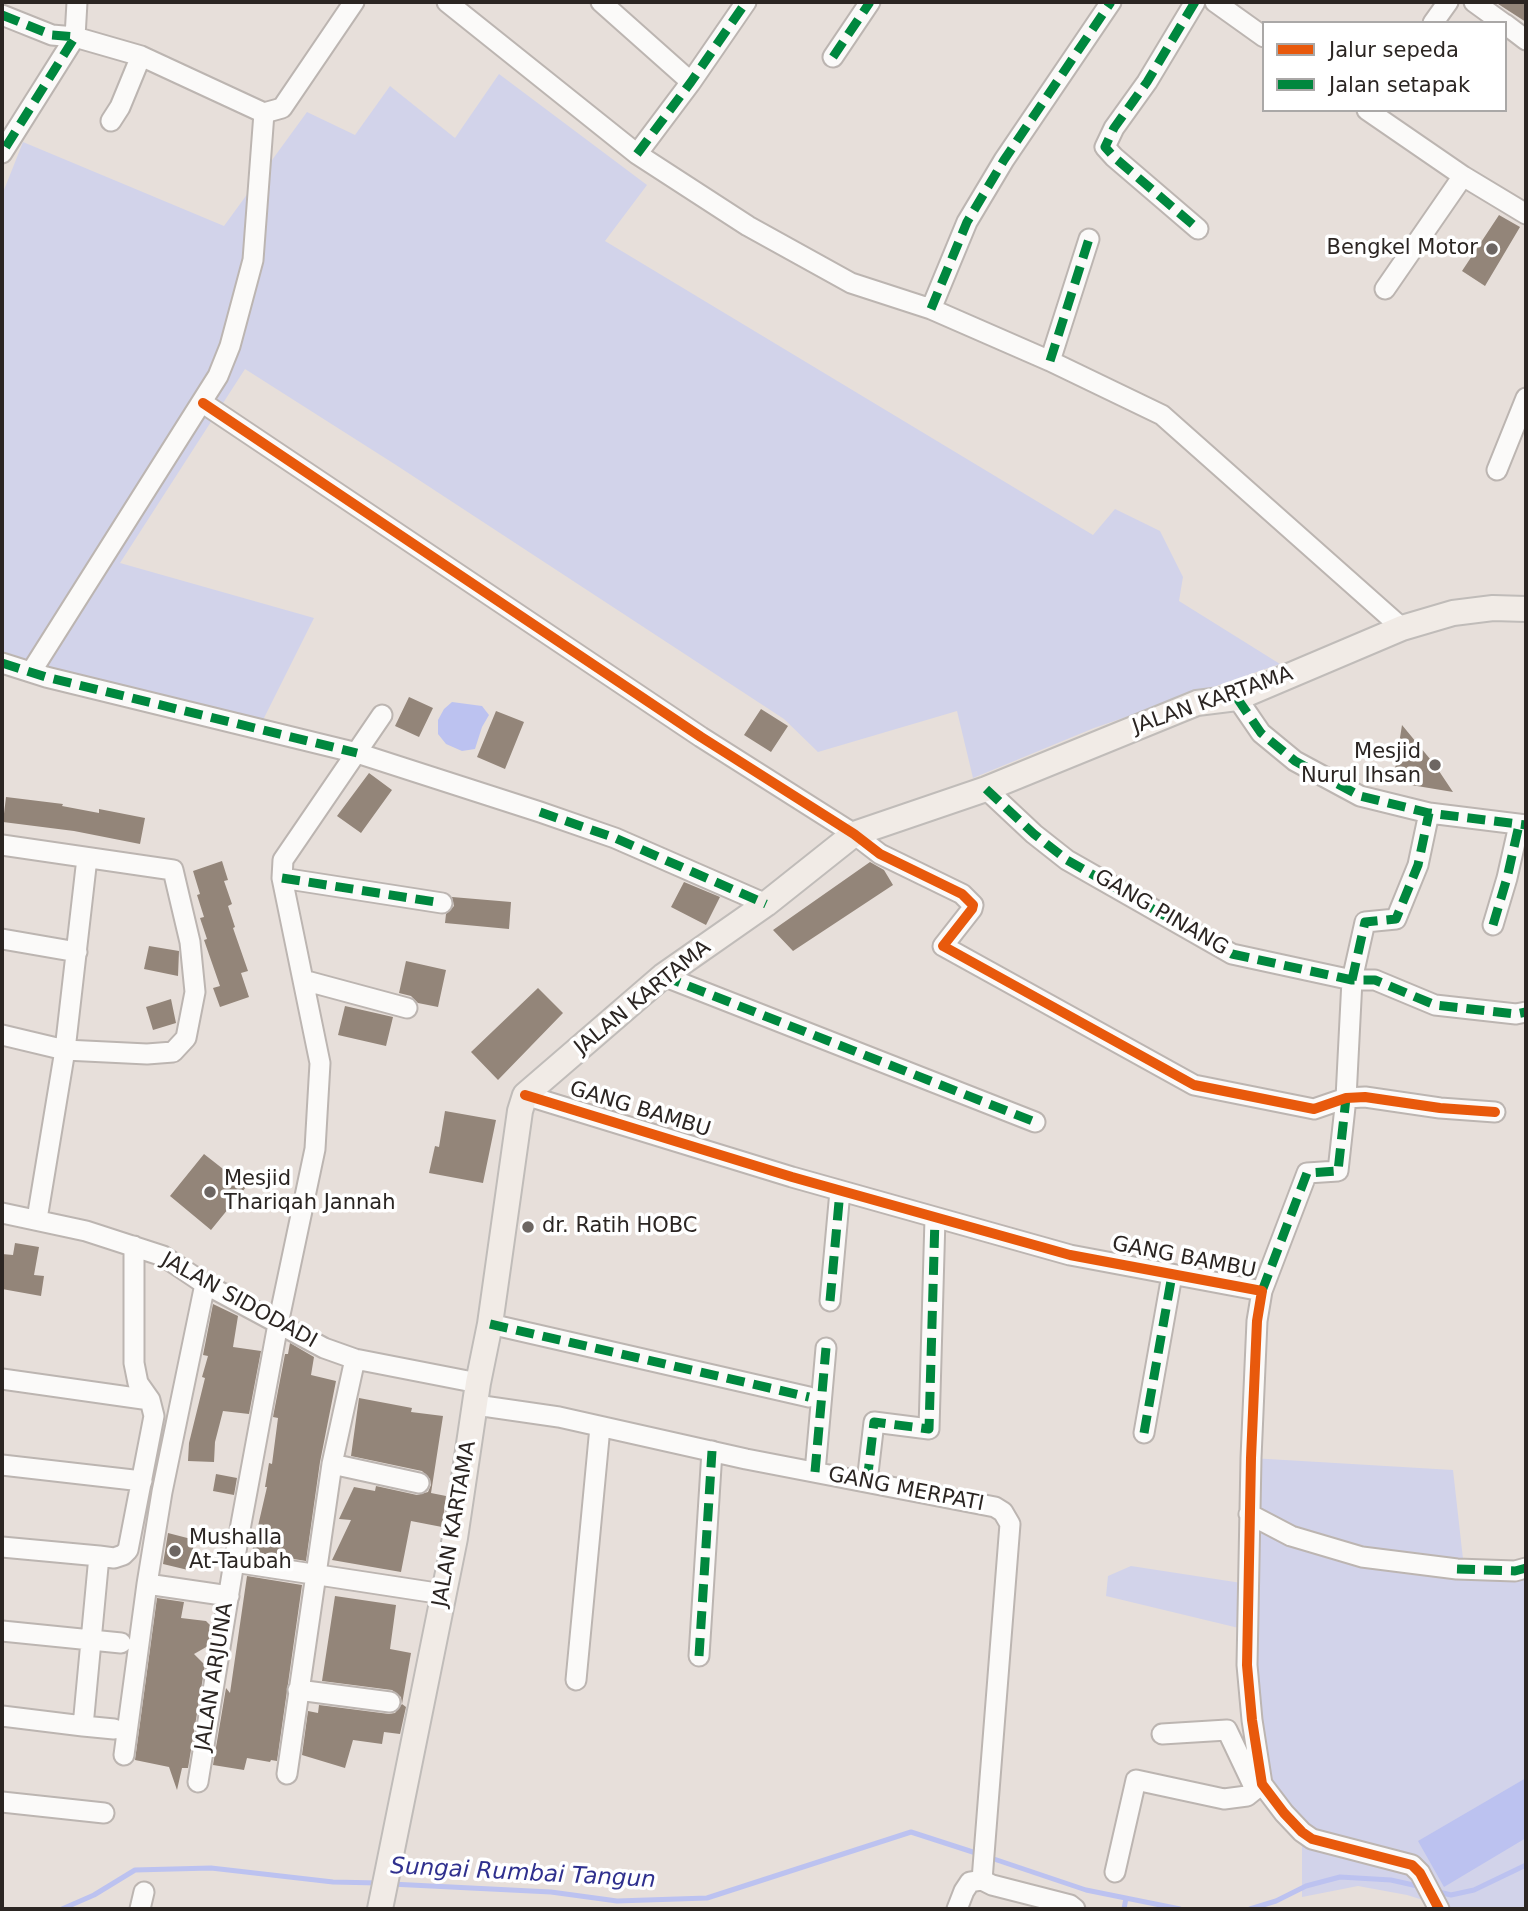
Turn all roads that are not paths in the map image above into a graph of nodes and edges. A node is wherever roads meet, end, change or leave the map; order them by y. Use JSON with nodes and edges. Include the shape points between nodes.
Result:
{"nodes":[{"id":1,"x":78,"y":2,"type":"edge"},
{"id":2,"x":354,"y":2,"type":"edge"},
{"id":3,"x":447,"y":2,"type":"edge"},
{"id":4,"x":601,"y":2,"type":"edge"},
{"id":5,"x":746,"y":2,"type":"edge"},
{"id":6,"x":870,"y":2,"type":"edge"},
{"id":7,"x":1111,"y":2,"type":"edge"},
{"id":8,"x":1195,"y":2,"type":"edge"},
{"id":9,"x":1214,"y":2,"type":"edge"},
{"id":10,"x":1448,"y":2,"type":"edge"},
{"id":11,"x":1474,"y":2,"type":"edge"},
{"id":12,"x":2,"y":15,"type":"edge"},
{"id":13,"x":1434,"y":21,"type":"edge"},
{"id":14,"x":1500,"y":21,"type":"edge"},
{"id":15,"x":1507,"y":26,"type":"edge"},
{"id":16,"x":1262,"y":36,"type":"edge"},
{"id":17,"x":75,"y":37,"type":"junction"},
{"id":18,"x":1526,"y":40,"type":"edge"},
{"id":19,"x":141,"y":56,"type":"junction"},
{"id":20,"x":833,"y":57,"type":"dead end"},
{"id":21,"x":691,"y":82,"type":"junction"},
{"id":22,"x":1370,"y":112,"type":"edge"},
{"id":23,"x":264,"y":113,"type":"junction"},
{"id":24,"x":111,"y":121,"type":"dead end"},
{"id":25,"x":2,"y":153,"type":"edge"},
{"id":26,"x":637,"y":154,"type":"junction"},
{"id":27,"x":1463,"y":176,"type":"junction"},
{"id":28,"x":1526,"y":214,"type":"edge"},
{"id":29,"x":1198,"y":229,"type":"dead end"},
{"id":30,"x":1089,"y":239,"type":"dead end"},
{"id":31,"x":1385,"y":289,"type":"dead end"},
{"id":32,"x":931,"y":309,"type":"junction"},
{"id":33,"x":1050,"y":361,"type":"junction"},
{"id":34,"x":1526,"y":398,"type":"edge"},
{"id":35,"x":203,"y":403,"type":"junction"},
{"id":36,"x":1497,"y":470,"type":"dead end"},
{"id":37,"x":1526,"y":609,"type":"edge"},
{"id":38,"x":1402,"y":628,"type":"junction"},
{"id":39,"x":2,"y":663,"type":"edge"},
{"id":40,"x":31,"y":672,"type":"junction"},
{"id":41,"x":1237,"y":698,"type":"junction"},
{"id":42,"x":382,"y":715,"type":"dead end"},
{"id":43,"x":357,"y":754,"type":"junction"},
{"id":44,"x":986,"y":789,"type":"junction"},
{"id":45,"x":1429,"y":813,"type":"junction"},
{"id":46,"x":1523,"y":825,"type":"edge"},
{"id":47,"x":854,"y":834,"type":"junction"},
{"id":48,"x":2,"y":845,"type":"edge"},
{"id":49,"x":87,"y":858,"type":"junction"},
{"id":50,"x":282,"y":878,"type":"junction"},
{"id":51,"x":442,"y":903,"type":"dead end"},
{"id":52,"x":766,"y":904,"type":"junction"},
{"id":53,"x":1493,"y":926,"type":"dead end"},
{"id":54,"x":2,"y":940,"type":"edge"},
{"id":55,"x":77,"y":952,"type":"junction"},
{"id":56,"x":663,"y":976,"type":"junction"},
{"id":57,"x":303,"y":980,"type":"junction"},
{"id":58,"x":1352,"y":981,"type":"junction"},
{"id":59,"x":407,"y":1008,"type":"dead end"},
{"id":60,"x":1526,"y":1013,"type":"edge"},
{"id":61,"x":2,"y":1035,"type":"edge"},
{"id":62,"x":65,"y":1050,"type":"junction"},
{"id":63,"x":525,"y":1095,"type":"junction"},
{"id":64,"x":1346,"y":1098,"type":"junction"},
{"id":65,"x":1495,"y":1112,"type":"dead end"},
{"id":66,"x":1035,"y":1122,"type":"dead end"},
{"id":67,"x":840,"y":1191,"type":"junction"},
{"id":68,"x":2,"y":1213,"type":"edge"},
{"id":69,"x":935,"y":1218,"type":"junction"},
{"id":70,"x":37,"y":1219,"type":"junction"},
{"id":71,"x":134,"y":1246,"type":"junction"},
{"id":72,"x":1171,"y":1275,"type":"junction"},
{"id":73,"x":205,"y":1284,"type":"junction"},
{"id":74,"x":1262,"y":1291,"type":"junction"},
{"id":75,"x":830,"y":1301,"type":"dead end"},
{"id":76,"x":490,"y":1324,"type":"junction"},
{"id":77,"x":278,"y":1325,"type":"junction"},
{"id":78,"x":826,"y":1348,"type":"dead end"},
{"id":79,"x":355,"y":1359,"type":"junction"},
{"id":80,"x":2,"y":1379,"type":"edge"},
{"id":81,"x":477,"y":1394,"type":"junction"},
{"id":82,"x":809,"y":1398,"type":"dead end"},
{"id":83,"x":150,"y":1400,"type":"junction"},
{"id":84,"x":600,"y":1427,"type":"junction"},
{"id":85,"x":1144,"y":1433,"type":"dead end"},
{"id":86,"x":712,"y":1451,"type":"junction"},
{"id":87,"x":332,"y":1464,"type":"junction"},
{"id":88,"x":2,"y":1465,"type":"edge"},
{"id":89,"x":815,"y":1472,"type":"junction"},
{"id":90,"x":142,"y":1481,"type":"junction"},
{"id":91,"x":867,"y":1482,"type":"junction"},
{"id":92,"x":419,"y":1483,"type":"dead end"},
{"id":93,"x":1249,"y":1514,"type":"junction"},
{"id":94,"x":2,"y":1547,"type":"edge"},
{"id":95,"x":99,"y":1556,"type":"junction"},
{"id":96,"x":234,"y":1562,"type":"junction"},
{"id":97,"x":1526,"y":1568,"type":"edge"},
{"id":98,"x":318,"y":1576,"type":"junction"},
{"id":99,"x":147,"y":1584,"type":"junction"},
{"id":100,"x":443,"y":1594,"type":"junction"},
{"id":101,"x":229,"y":1596,"type":"junction"},
{"id":102,"x":2,"y":1631,"type":"edge"},
{"id":103,"x":90,"y":1640,"type":"junction"},
{"id":104,"x":121,"y":1643,"type":"dead end"},
{"id":105,"x":699,"y":1656,"type":"dead end"},
{"id":106,"x":576,"y":1680,"type":"dead end"},
{"id":107,"x":298,"y":1690,"type":"junction"},
{"id":108,"x":390,"y":1702,"type":"dead end"},
{"id":109,"x":2,"y":1716,"type":"edge"},
{"id":110,"x":83,"y":1726,"type":"junction"},
{"id":111,"x":114,"y":1729,"type":"dead end"},
{"id":112,"x":1163,"y":1734,"type":"dead end"},
{"id":113,"x":124,"y":1755,"type":"dead end"},
{"id":114,"x":287,"y":1774,"type":"dead end"},
{"id":115,"x":198,"y":1782,"type":"dead end"},
{"id":116,"x":1259,"y":1787,"type":"junction"},
{"id":117,"x":2,"y":1802,"type":"edge"},
{"id":118,"x":103,"y":1813,"type":"dead end"},
{"id":119,"x":983,"y":1865,"type":"junction"},
{"id":120,"x":1115,"y":1872,"type":"dead end"},
{"id":121,"x":1437,"y":1906,"type":"edge"},
{"id":122,"x":380,"y":1909,"type":"edge"},
{"id":123,"x":957,"y":1909,"type":"edge"},
{"id":124,"x":1075,"y":1909,"type":"edge"}],
"edges":[{"from":1,"to":17,"type":"street"},
{"from":2,"to":23,"type":"street","via":[[282,108]]},
{"from":3,"to":26,"type":"street"},
{"from":4,"to":21,"type":"street"},
{"from":5,"to":21,"type":"street"},
{"from":6,"to":20,"type":"street"},
{"from":7,"to":32,"type":"street","via":[[967,222]]},
{"from":8,"to":29,"type":"street","via":[[1105,147]]},
{"from":9,"to":16,"type":"street"},
{"from":10,"to":13,"type":"street"},
{"from":11,"to":14,"type":"street"},
{"from":12,"to":17,"type":"street","via":[[52,35]]},
{"from":15,"to":18,"type":"street"},
{"from":17,"to":19,"type":"street"},
{"from":17,"to":25,"type":"street"},
{"from":19,"to":23,"type":"street"},
{"from":19,"to":24,"type":"street"},
{"from":21,"to":26,"type":"street"},
{"from":22,"to":27,"type":"street"},
{"from":23,"to":35,"type":"street","via":[[253,260],[230,346]]},
{"from":26,"to":32,"type":"street","via":[[748,226],[851,283]]},
{"from":27,"to":28,"type":"street"},
{"from":27,"to":31,"type":"street"},
{"from":30,"to":33,"type":"street"},
{"from":32,"to":33,"type":"street"},
{"from":33,"to":38,"type":"street","via":[[1162,415]]},
{"from":34,"to":36,"type":"street"},
{"from":35,"to":40,"type":"street"},
{"from":35,"to":47,"type":"street","via":[[701,737]]},
{"from":37,"to":38,"type":"main road","name":"JALAN KARTAMA","via":[[1453,613]]},
{"from":38,"to":41,"type":"main road","name":"JALAN KARTAMA"},
{"from":39,"to":40,"type":"street"},
{"from":40,"to":43,"type":"street"},
{"from":41,"to":44,"type":"main road","name":"JALAN KARTAMA","via":[[1197,704]]},
{"from":41,"to":45,"type":"street","via":[[1261,733],[1296,761],[1360,796]]},
{"from":42,"to":43,"type":"street"},
{"from":43,"to":50,"type":"street","via":[[285,853]]},
{"from":43,"to":52,"type":"street","via":[[615,838]]},
{"from":44,"to":47,"type":"main road","name":"JALAN KARTAMA"},
{"from":44,"to":58,"type":"street","name":"GANG PINANG","via":[[1067,860],[1212,944],[1232,954]]},
{"from":45,"to":46,"type":"street"},
{"from":45,"to":58,"type":"street","via":[[1418,865],[1396,919],[1365,922]]},
{"from":46,"to":53,"type":"street"},
{"from":47,"to":52,"type":"main road","name":"JALAN KARTAMA"},
{"from":47,"to":64,"type":"street","via":[[880,854],[962,894],[973,905],[943,946],[1194,1085],[1314,1109]]},
{"from":48,"to":49,"type":"street"},
{"from":49,"to":55,"type":"street"},
{"from":49,"to":62,"type":"street","via":[[173,870],[190,942],[195,992],[186,1038],[173,1052]]},
{"from":50,"to":51,"type":"street"},
{"from":50,"to":57,"type":"street","name":"JALAN ARJUNA"},
{"from":52,"to":56,"type":"main road","name":"JALAN KARTAMA"},
{"from":54,"to":55,"type":"street"},
{"from":55,"to":62,"type":"street"},
{"from":56,"to":63,"type":"main road","name":"JALAN KARTAMA"},
{"from":56,"to":66,"type":"street"},
{"from":57,"to":59,"type":"street"},
{"from":57,"to":77,"type":"street","name":"JALAN ARJUNA","via":[[320,1063],[315,1149]]},
{"from":58,"to":60,"type":"street","name":"GANG PINANG","via":[[1375,980],[1435,1004]]},
{"from":58,"to":64,"type":"street"},
{"from":61,"to":62,"type":"street"},
{"from":62,"to":70,"type":"street"},
{"from":63,"to":67,"type":"street","name":"GANG BAMBU"},
{"from":63,"to":76,"type":"main road","name":"JALAN KARTAMA"},
{"from":64,"to":65,"type":"street"},
{"from":64,"to":74,"type":"street","via":[[1338,1171],[1307,1172]]},
{"from":67,"to":69,"type":"street","name":"GANG BAMBU"},
{"from":67,"to":75,"type":"street"},
{"from":68,"to":70,"type":"street","name":"JALAN SIDODADI"},
{"from":69,"to":72,"type":"street","name":"GANG BAMBU","via":[[1070,1255]]},
{"from":69,"to":91,"type":"street","via":[[929,1429],[874,1422]]},
{"from":70,"to":71,"type":"street","name":"JALAN SIDODADI"},
{"from":71,"to":73,"type":"street","name":"JALAN SIDODADI","via":[[163,1256]]},
{"from":71,"to":83,"type":"street","via":[[134,1363],[138,1382]]},
{"from":72,"to":74,"type":"street","name":"GANG BAMBU"},
{"from":72,"to":85,"type":"street"},
{"from":73,"to":77,"type":"street","name":"JALAN SIDODADI"},
{"from":73,"to":99,"type":"street"},
{"from":74,"to":93,"type":"street","name":"GANG BAMBU","via":[[1256,1321]]},
{"from":76,"to":81,"type":"main road","name":"JALAN KARTAMA"},
{"from":76,"to":82,"type":"street"},
{"from":77,"to":79,"type":"street","name":"JALAN SIDODADI"},
{"from":77,"to":96,"type":"street","name":"JALAN ARJUNA"},
{"from":78,"to":89,"type":"street"},
{"from":79,"to":81,"type":"street","name":"JALAN SIDODADI"},
{"from":79,"to":87,"type":"street"},
{"from":80,"to":83,"type":"street"},
{"from":81,"to":84,"type":"street","name":"GANG MERPATI"},
{"from":81,"to":100,"type":"main road","name":"JALAN KARTAMA"},
{"from":83,"to":90,"type":"street","via":[[154,1416]]},
{"from":84,"to":86,"type":"street","name":"GANG MERPATI"},
{"from":84,"to":106,"type":"street"},
{"from":86,"to":89,"type":"street","name":"GANG MERPATI"},
{"from":86,"to":105,"type":"street"},
{"from":87,"to":92,"type":"street"},
{"from":87,"to":98,"type":"street"},
{"from":88,"to":90,"type":"street"},
{"from":89,"to":91,"type":"street","name":"GANG MERPATI"},
{"from":90,"to":95,"type":"street","via":[[128,1549],[114,1558]]},
{"from":91,"to":119,"type":"street","name":"GANG MERPATI","via":[[995,1507],[1010,1524]]},
{"from":93,"to":97,"type":"street","via":[[1291,1536],[1362,1557],[1457,1569]]},
{"from":93,"to":116,"type":"street","name":"GANG BAMBU","via":[[1247,1665]]},
{"from":94,"to":95,"type":"street"},
{"from":95,"to":103,"type":"street"},
{"from":96,"to":98,"type":"street"},
{"from":96,"to":101,"type":"street","name":"JALAN ARJUNA"},
{"from":98,"to":100,"type":"street"},
{"from":98,"to":107,"type":"street"},
{"from":99,"to":101,"type":"street"},
{"from":99,"to":113,"type":"street"},
{"from":100,"to":122,"type":"main road","name":"JALAN KARTAMA"},
{"from":101,"to":115,"type":"street","name":"JALAN ARJUNA"},
{"from":102,"to":103,"type":"street"},
{"from":103,"to":104,"type":"street"},
{"from":103,"to":110,"type":"street"},
{"from":107,"to":108,"type":"street"},
{"from":107,"to":114,"type":"street"},
{"from":109,"to":110,"type":"street"},
{"from":110,"to":111,"type":"street"},
{"from":112,"to":116,"type":"street","via":[[1227,1730]]},
{"from":116,"to":120,"type":"street","via":[[1247,1796],[1224,1799],[1136,1780]]},
{"from":116,"to":121,"type":"street","name":"GANG BAMBU","via":[[1312,1839],[1412,1865]]},
{"from":117,"to":118,"type":"street"},
{"from":119,"to":123,"type":"street"},
{"from":119,"to":124,"type":"street","via":[[992,1885]]}]}
